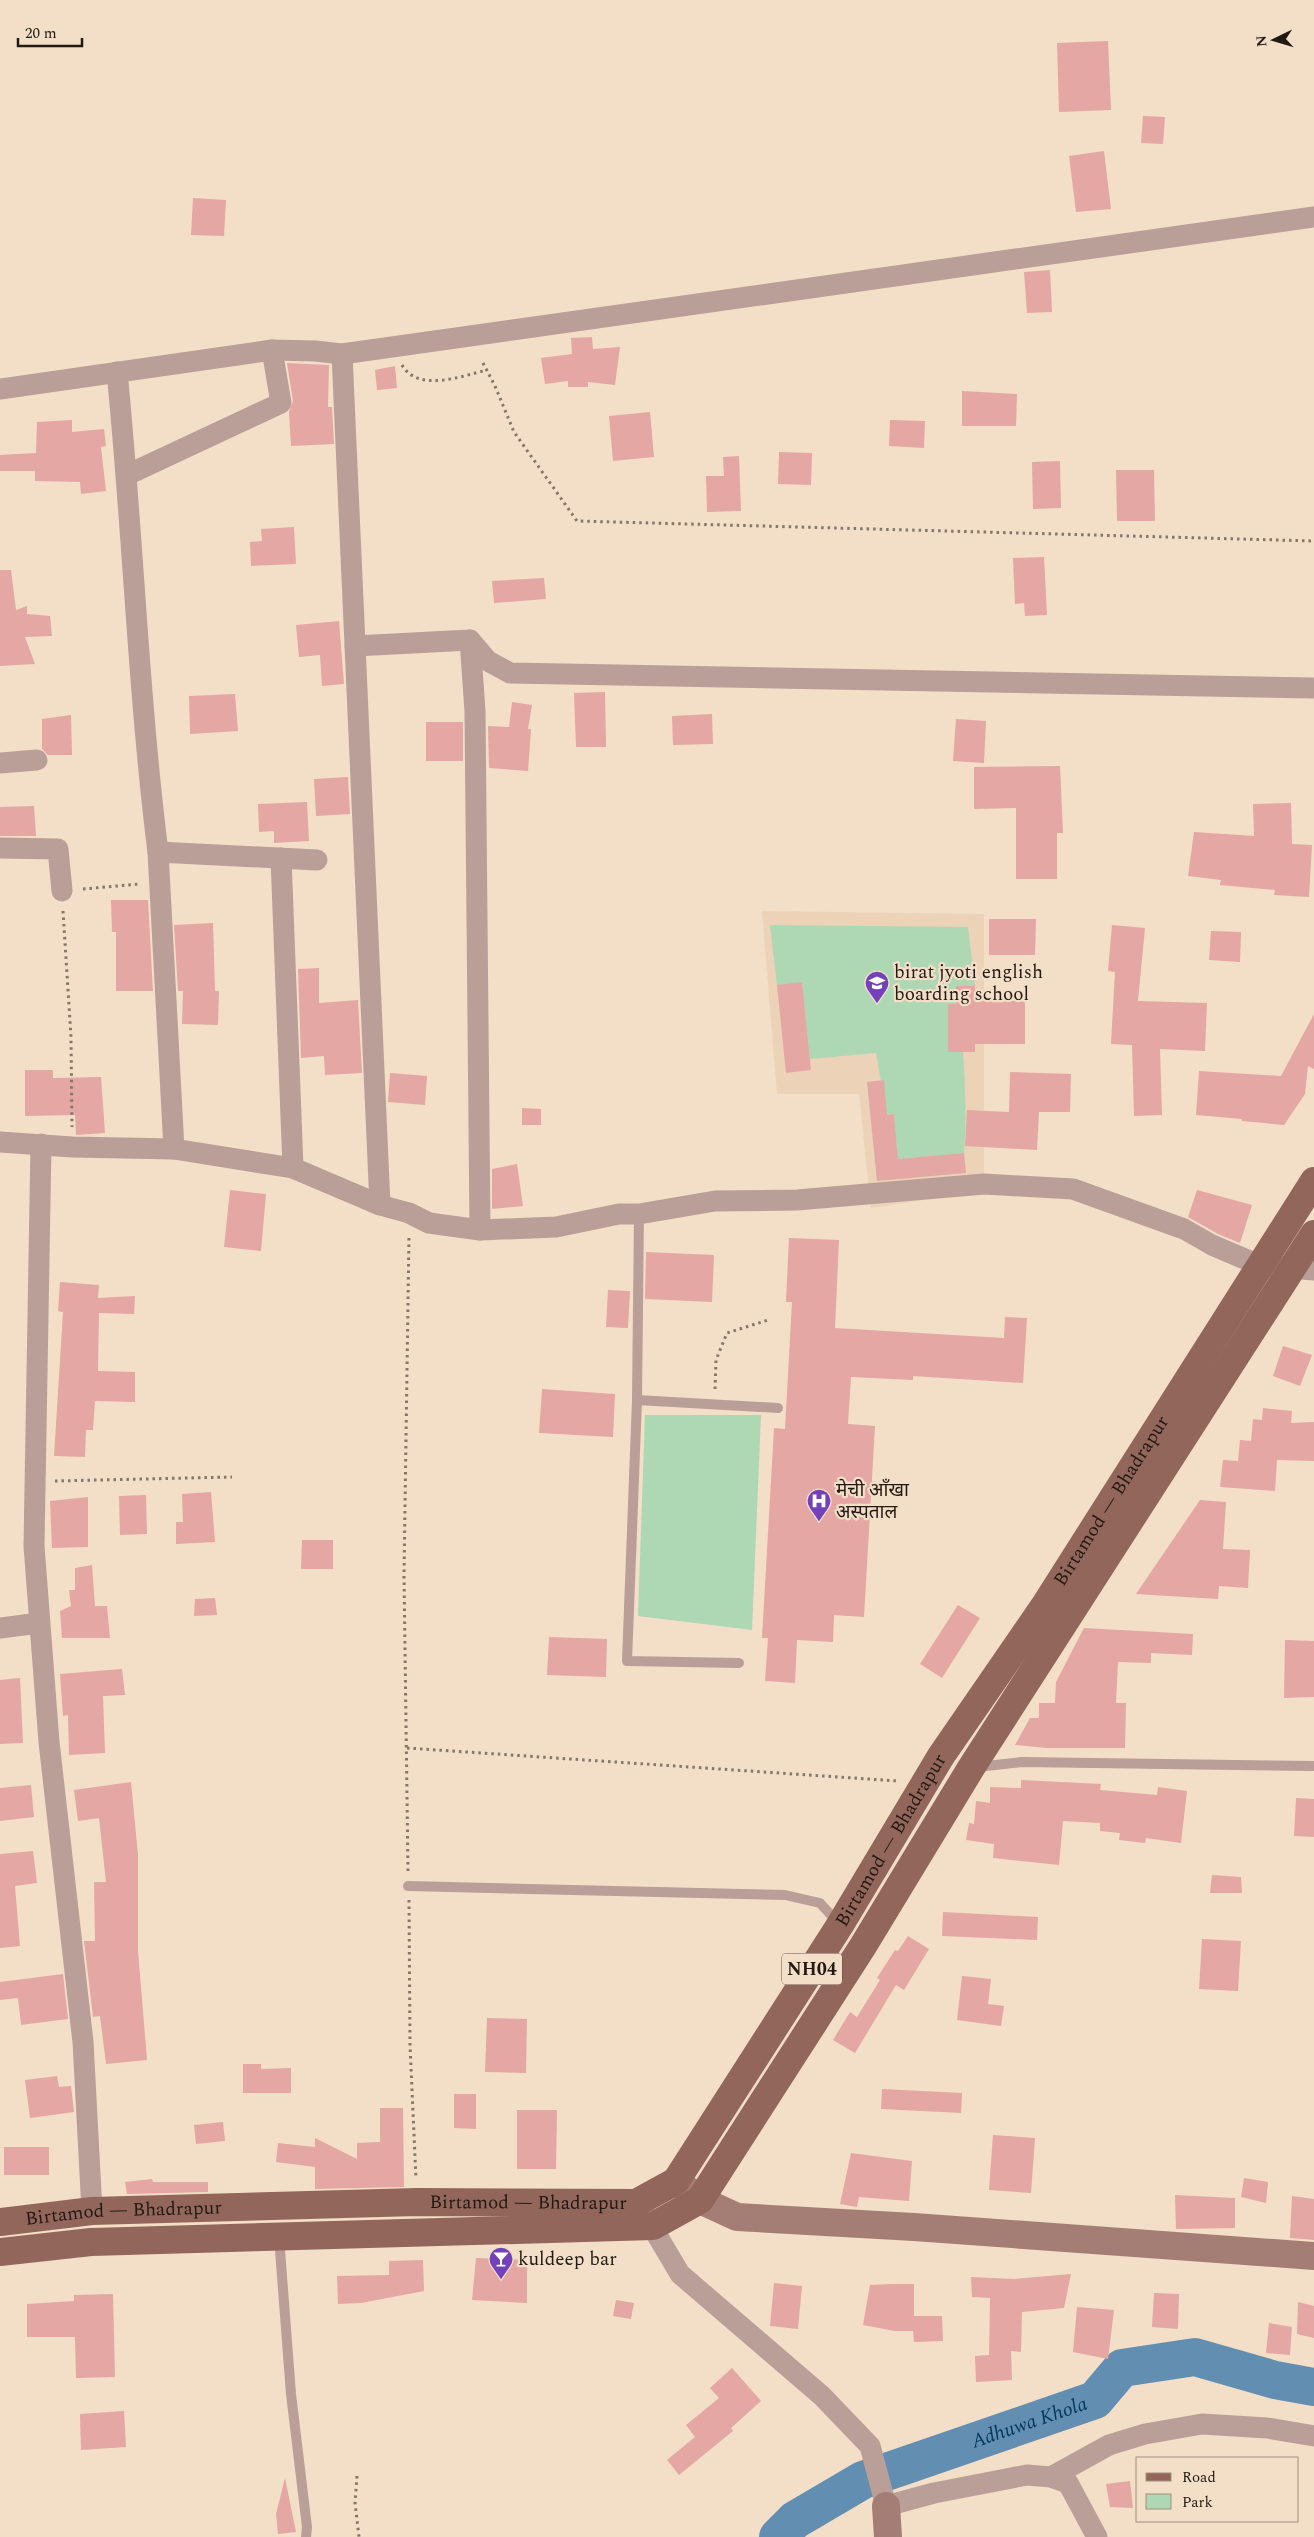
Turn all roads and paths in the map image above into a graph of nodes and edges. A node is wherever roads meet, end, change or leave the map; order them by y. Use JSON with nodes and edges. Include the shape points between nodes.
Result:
{"nodes":[{"id":1,"x":1314,"y":218,"type":"edge"},
{"id":2,"x":392,"y":347,"type":"junction"},
{"id":3,"x":272,"y":350,"type":"junction"},
{"id":4,"x":342,"y":354,"type":"junction"},
{"id":5,"x":483,"y":363,"type":"dead end"},
{"id":6,"x":487,"y":370,"type":"junction"},
{"id":7,"x":117,"y":372,"type":"junction"},
{"id":8,"x":0,"y":389,"type":"edge"},
{"id":9,"x":127,"y":475,"type":"junction"},
{"id":10,"x":1314,"y":541,"type":"edge"},
{"id":11,"x":470,"y":640,"type":"junction"},
{"id":12,"x":356,"y":646,"type":"junction"},
{"id":13,"x":1314,"y":688,"type":"edge"},
{"id":14,"x":37,"y":760,"type":"dead end"},
{"id":15,"x":0,"y":763,"type":"edge"},
{"id":16,"x":0,"y":848,"type":"edge"},
{"id":17,"x":158,"y":852,"type":"junction"},
{"id":18,"x":281,"y":858,"type":"junction"},
{"id":19,"x":317,"y":860,"type":"dead end"},
{"id":20,"x":161,"y":882,"type":"junction"},
{"id":21,"x":62,"y":891,"type":"junction"},
{"id":22,"x":0,"y":1142,"type":"edge"},
{"id":23,"x":41,"y":1144,"type":"junction"},
{"id":24,"x":72,"y":1148,"type":"junction"},
{"id":25,"x":174,"y":1149,"type":"junction"},
{"id":26,"x":293,"y":1168,"type":"junction"},
{"id":27,"x":1314,"y":1181,"type":"edge"},
{"id":28,"x":380,"y":1205,"type":"junction"},
{"id":29,"x":409,"y":1213,"type":"junction"},
{"id":30,"x":639,"y":1214,"type":"junction"},
{"id":31,"x":480,"y":1230,"type":"junction"},
{"id":32,"x":1314,"y":1234,"type":"edge"},
{"id":33,"x":1261,"y":1266,"type":"junction"},
{"id":34,"x":1303,"y":1269,"type":"edge"},
{"id":35,"x":768,"y":1320,"type":"dead end"},
{"id":36,"x":637,"y":1400,"type":"junction"},
{"id":37,"x":714,"y":1404,"type":"junction"},
{"id":38,"x":778,"y":1408,"type":"dead end"},
{"id":39,"x":232,"y":1476,"type":"dead end"},
{"id":40,"x":36,"y":1482,"type":"junction"},
{"id":41,"x":1054,"y":1614,"type":"junction"},
{"id":42,"x":38,"y":1623,"type":"junction"},
{"id":43,"x":0,"y":1628,"type":"edge"},
{"id":44,"x":739,"y":1663,"type":"dead end"},
{"id":45,"x":407,"y":1748,"type":"junction"},
{"id":46,"x":1314,"y":1766,"type":"edge"},
{"id":47,"x":971,"y":1768,"type":"junction"},
{"id":48,"x":898,"y":1781,"type":"dead end"},
{"id":49,"x":408,"y":1886,"type":"junction"},
{"id":50,"x":840,"y":1925,"type":"junction"},
{"id":51,"x":676,"y":2181,"type":"junction"},
{"id":52,"x":700,"y":2200,"type":"junction"},
{"id":53,"x":418,"y":2202,"type":"junction"},
{"id":54,"x":636,"y":2203,"type":"junction"},
{"id":55,"x":92,"y":2212,"type":"junction"},
{"id":56,"x":63,"y":2215,"type":"junction"},
{"id":57,"x":0,"y":2222,"type":"edge"},
{"id":58,"x":653,"y":2226,"type":"junction"},
{"id":59,"x":279,"y":2236,"type":"junction"},
{"id":60,"x":67,"y":2245,"type":"junction"},
{"id":61,"x":0,"y":2252,"type":"edge"},
{"id":62,"x":1314,"y":2256,"type":"edge"},
{"id":63,"x":1314,"y":2436,"type":"edge"},
{"id":64,"x":357,"y":2476,"type":"dead end"},
{"id":65,"x":1051,"y":2477,"type":"junction"},
{"id":66,"x":884,"y":2499,"type":"junction"},
{"id":67,"x":306,"y":2537,"type":"edge"},
{"id":68,"x":359,"y":2537,"type":"edge"},
{"id":69,"x":888,"y":2537,"type":"edge"},
{"id":70,"x":1096,"y":2537,"type":"edge"}],
"edges":[{"from":1,"to":2,"type":"street"},
{"from":2,"to":4,"type":"street"},
{"from":2,"to":6,"type":"path","via":[[406,372],[418,380],[442,380]]},
{"from":3,"to":4,"type":"street"},
{"from":3,"to":7,"type":"street"},
{"from":3,"to":9,"type":"street","via":[[281,403]]},
{"from":4,"to":12,"type":"street"},
{"from":5,"to":6,"type":"path"},
{"from":6,"to":10,"type":"path","via":[[514,432],[577,521]]},
{"from":7,"to":8,"type":"street"},
{"from":7,"to":9,"type":"street"},
{"from":9,"to":17,"type":"street"},
{"from":11,"to":12,"type":"street"},
{"from":11,"to":13,"type":"street","via":[[488,661],[510,673]]},
{"from":11,"to":31,"type":"street","via":[[475,711]]},
{"from":12,"to":28,"type":"street"},
{"from":14,"to":15,"type":"street"},
{"from":16,"to":21,"type":"street","via":[[58,849]]},
{"from":17,"to":18,"type":"street"},
{"from":17,"to":20,"type":"street"},
{"from":18,"to":19,"type":"street"},
{"from":18,"to":26,"type":"street"},
{"from":20,"to":21,"type":"path"},
{"from":20,"to":25,"type":"street"},
{"from":21,"to":24,"type":"path","via":[[71,1037]]},
{"from":22,"to":23,"type":"street"},
{"from":23,"to":24,"type":"street"},
{"from":23,"to":40,"type":"street"},
{"from":24,"to":25,"type":"street"},
{"from":25,"to":26,"type":"street"},
{"from":26,"to":28,"type":"street"},
{"from":27,"to":33,"type":"main road","name":"Birtamod — Bhadrapur","number":"NH04"},
{"from":28,"to":29,"type":"street"},
{"from":29,"to":31,"type":"street","via":[[429,1223]]},
{"from":29,"to":45,"type":"path","via":[[404,1575]]},
{"from":30,"to":31,"type":"street","via":[[619,1214],[556,1227]]},
{"from":30,"to":33,"type":"street","via":[[715,1201],[797,1200],[984,1184],[1073,1189],[1184,1229]]},
{"from":30,"to":36,"type":"lane"},
{"from":32,"to":34,"type":"main road","name":"Birtamod — Bhadrapur","number":"NH04"},
{"from":33,"to":34,"type":"street"},
{"from":33,"to":41,"type":"main road","name":"Birtamod — Bhadrapur","number":"NH04"},
{"from":34,"to":41,"type":"main road","name":"Birtamod — Bhadrapur","number":"NH04"},
{"from":35,"to":37,"type":"path","via":[[727,1334],[716,1360]]},
{"from":36,"to":37,"type":"lane"},
{"from":36,"to":44,"type":"lane","via":[[627,1661]]},
{"from":37,"to":38,"type":"lane"},
{"from":39,"to":40,"type":"path"},
{"from":40,"to":42,"type":"street","via":[[34,1546]]},
{"from":41,"to":47,"type":"main road","name":"Birtamod — Bhadrapur","number":"NH04"},
{"from":41,"to":50,"type":"main road","name":"Birtamod — Bhadrapur","number":"NH04","via":[[941,1756]]},
{"from":42,"to":43,"type":"street"},
{"from":42,"to":55,"type":"street","via":[[80,2014]]},
{"from":45,"to":48,"type":"path"},
{"from":45,"to":49,"type":"path"},
{"from":46,"to":47,"type":"lane","via":[[1022,1762]]},
{"from":47,"to":52,"type":"main road","name":"Birtamod — Bhadrapur","number":"NH04","via":[[863,1946]]},
{"from":49,"to":50,"type":"lane","via":[[785,1895],[820,1902]]},
{"from":49,"to":53,"type":"path","via":[[410,2045]]},
{"from":50,"to":51,"type":"main road","name":"Birtamod — Bhadrapur","number":"NH04"},
{"from":51,"to":52,"type":"street"},
{"from":51,"to":54,"type":"main road","name":"Birtamod — Bhadrapur","number":"NH04"},
{"from":52,"to":58,"type":"main road","name":"Birtamod — Bhadrapur","number":"NH04"},
{"from":52,"to":62,"type":"street","via":[[737,2218],[914,2227]]},
{"from":53,"to":54,"type":"main road","name":"Birtamod — Bhadrapur","number":"NH04"},
{"from":53,"to":55,"type":"main road","name":"Birtamod — Bhadrapur","number":"NH04"},
{"from":54,"to":58,"type":"street"},
{"from":55,"to":56,"type":"main road","name":"Birtamod — Bhadrapur","number":"NH04"},
{"from":56,"to":57,"type":"main road","name":"Birtamod — Bhadrapur","number":"NH04"},
{"from":56,"to":60,"type":"main road"},
{"from":58,"to":59,"type":"main road","name":"Birtamod — Bhadrapur","number":"NH04"},
{"from":58,"to":66,"type":"street","via":[[680,2274],[822,2396],[870,2446]]},
{"from":59,"to":60,"type":"main road","name":"Birtamod — Bhadrapur","number":"NH04"},
{"from":59,"to":67,"type":"lane"},
{"from":60,"to":61,"type":"main road","name":"Birtamod — Bhadrapur","number":"NH04"},
{"from":63,"to":65,"type":"street","via":[[1267,2428],[1202,2424],[1145,2434],[1109,2445]]},
{"from":64,"to":68,"type":"path","via":[[355,2503]]},
{"from":65,"to":66,"type":"street","via":[[1028,2476]]},
{"from":65,"to":70,"type":"street","via":[[1068,2483]]},
{"from":66,"to":69,"type":"street"}]}
